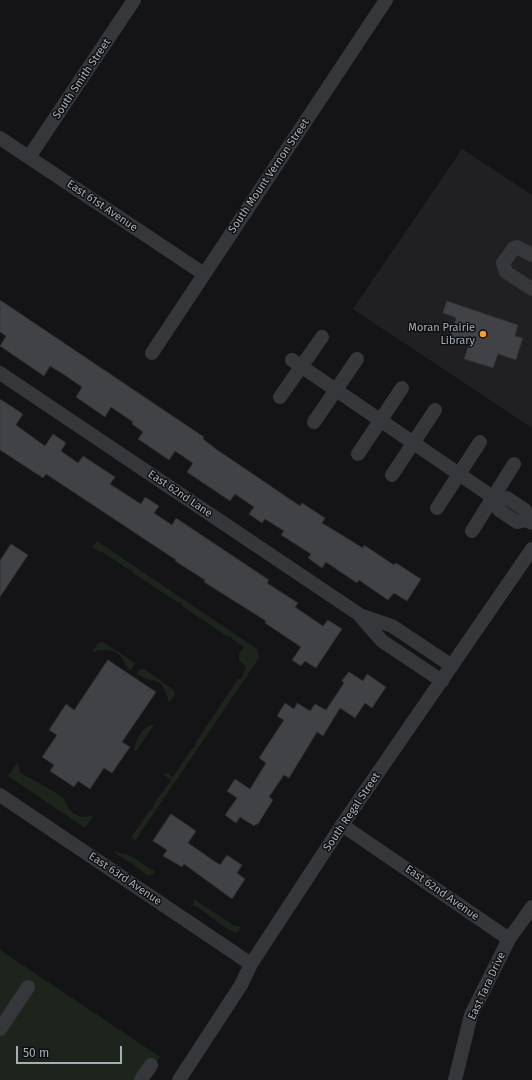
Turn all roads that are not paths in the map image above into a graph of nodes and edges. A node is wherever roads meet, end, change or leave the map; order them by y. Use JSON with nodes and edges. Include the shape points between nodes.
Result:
{"nodes":[{"id":1,"x":134,"y":0,"type":"edge"},
{"id":2,"x":386,"y":0,"type":"edge"},
{"id":3,"x":0,"y":138,"type":"edge"},
{"id":4,"x":29,"y":157,"type":"junction"},
{"id":5,"x":532,"y":256,"type":"edge"},
{"id":6,"x":204,"y":274,"type":"junction"},
{"id":7,"x":532,"y":289,"type":"edge"},
{"id":8,"x":322,"y":337,"type":"dead end"},
{"id":9,"x":152,"y":353,"type":"dead end"},
{"id":10,"x":357,"y":359,"type":"dead end"},
{"id":11,"x":297,"y":364,"type":"junction"},
{"id":12,"x":0,"y":373,"type":"edge"},
{"id":13,"x":402,"y":388,"type":"dead end"},
{"id":14,"x":336,"y":390,"type":"junction"},
{"id":15,"x":280,"y":397,"type":"dead end"},
{"id":16,"x":435,"y":410,"type":"dead end"},
{"id":17,"x":380,"y":420,"type":"junction"},
{"id":18,"x":314,"y":422,"type":"dead end"},
{"id":19,"x":480,"y":442,"type":"dead end"},
{"id":20,"x":413,"y":443,"type":"junction"},
{"id":21,"x":358,"y":454,"type":"dead end"},
{"id":22,"x":514,"y":464,"type":"dead end"},
{"id":23,"x":459,"y":474,"type":"junction"},
{"id":24,"x":392,"y":475,"type":"dead end"},
{"id":25,"x":496,"y":499,"type":"junction"},
{"id":26,"x":437,"y":508,"type":"dead end"},
{"id":27,"x":529,"y":522,"type":"edge"},
{"id":28,"x":472,"y":531,"type":"dead end"},
{"id":29,"x":532,"y":549,"type":"edge"},
{"id":30,"x":360,"y":616,"type":"junction"},
{"id":31,"x":452,"y":666,"type":"junction"},
{"id":32,"x":442,"y":681,"type":"junction"},
{"id":33,"x":0,"y":795,"type":"edge"},
{"id":34,"x":342,"y":825,"type":"junction"},
{"id":35,"x":532,"y":907,"type":"edge"},
{"id":36,"x":509,"y":940,"type":"junction"},
{"id":37,"x":251,"y":964,"type":"junction"},
{"id":38,"x":28,"y":987,"type":"dead end"},
{"id":39,"x":0,"y":1029,"type":"edge"},
{"id":40,"x":151,"y":1065,"type":"dead end"},
{"id":41,"x":141,"y":1080,"type":"edge"},
{"id":42,"x":179,"y":1080,"type":"edge"},
{"id":43,"x":455,"y":1080,"type":"edge"}],
"edges":[{"from":1,"to":4,"type":"street","name":"South Smith Street"},
{"from":2,"to":6,"type":"street","name":"South Mount Vernon Street"},
{"from":3,"to":4,"type":"street","name":"East 61st Avenue"},
{"from":4,"to":6,"type":"street","name":"East 61st Avenue"},
{"from":5,"to":7,"type":"street","via":[[517,247],[503,263],[506,272]]},
{"from":6,"to":9,"type":"street","name":"South Mount Vernon Street"},
{"from":8,"to":11,"type":"street"},
{"from":10,"to":14,"type":"street"},
{"from":11,"to":14,"type":"street"},
{"from":11,"to":15,"type":"street"},
{"from":12,"to":30,"type":"street","name":"East 62nd Lane"},
{"from":13,"to":17,"type":"street"},
{"from":14,"to":17,"type":"street"},
{"from":14,"to":18,"type":"street"},
{"from":16,"to":20,"type":"street"},
{"from":17,"to":20,"type":"street"},
{"from":17,"to":21,"type":"street"},
{"from":19,"to":23,"type":"street"},
{"from":20,"to":23,"type":"street"},
{"from":20,"to":24,"type":"street"},
{"from":22,"to":25,"type":"street"},
{"from":23,"to":25,"type":"street"},
{"from":23,"to":26,"type":"street"},
{"from":25,"to":27,"type":"street","via":[[507,498],[525,510]]},
{"from":25,"to":28,"type":"street"},
{"from":29,"to":31,"type":"street","name":"South Regal Street"},
{"from":30,"to":31,"type":"street","name":"East 62nd Lane","via":[[392,626]]},
{"from":30,"to":32,"type":"street","name":"East 62nd Lane","via":[[382,641]]},
{"from":31,"to":32,"type":"street","name":"South Regal Street"},
{"from":32,"to":34,"type":"street","name":"South Regal Street"},
{"from":33,"to":37,"type":"street","name":"East 63rd Avenue"},
{"from":34,"to":36,"type":"street","name":"East 62nd Avenue"},
{"from":34,"to":37,"type":"street","name":"South Regal Street"},
{"from":35,"to":36,"type":"street"},
{"from":36,"to":43,"type":"street","name":"East Tara Drive","via":[[471,1014]]},
{"from":37,"to":42,"type":"street","name":"South Regal Street","via":[[241,986]]},
{"from":38,"to":39,"type":"street"},
{"from":40,"to":41,"type":"street"}]}
